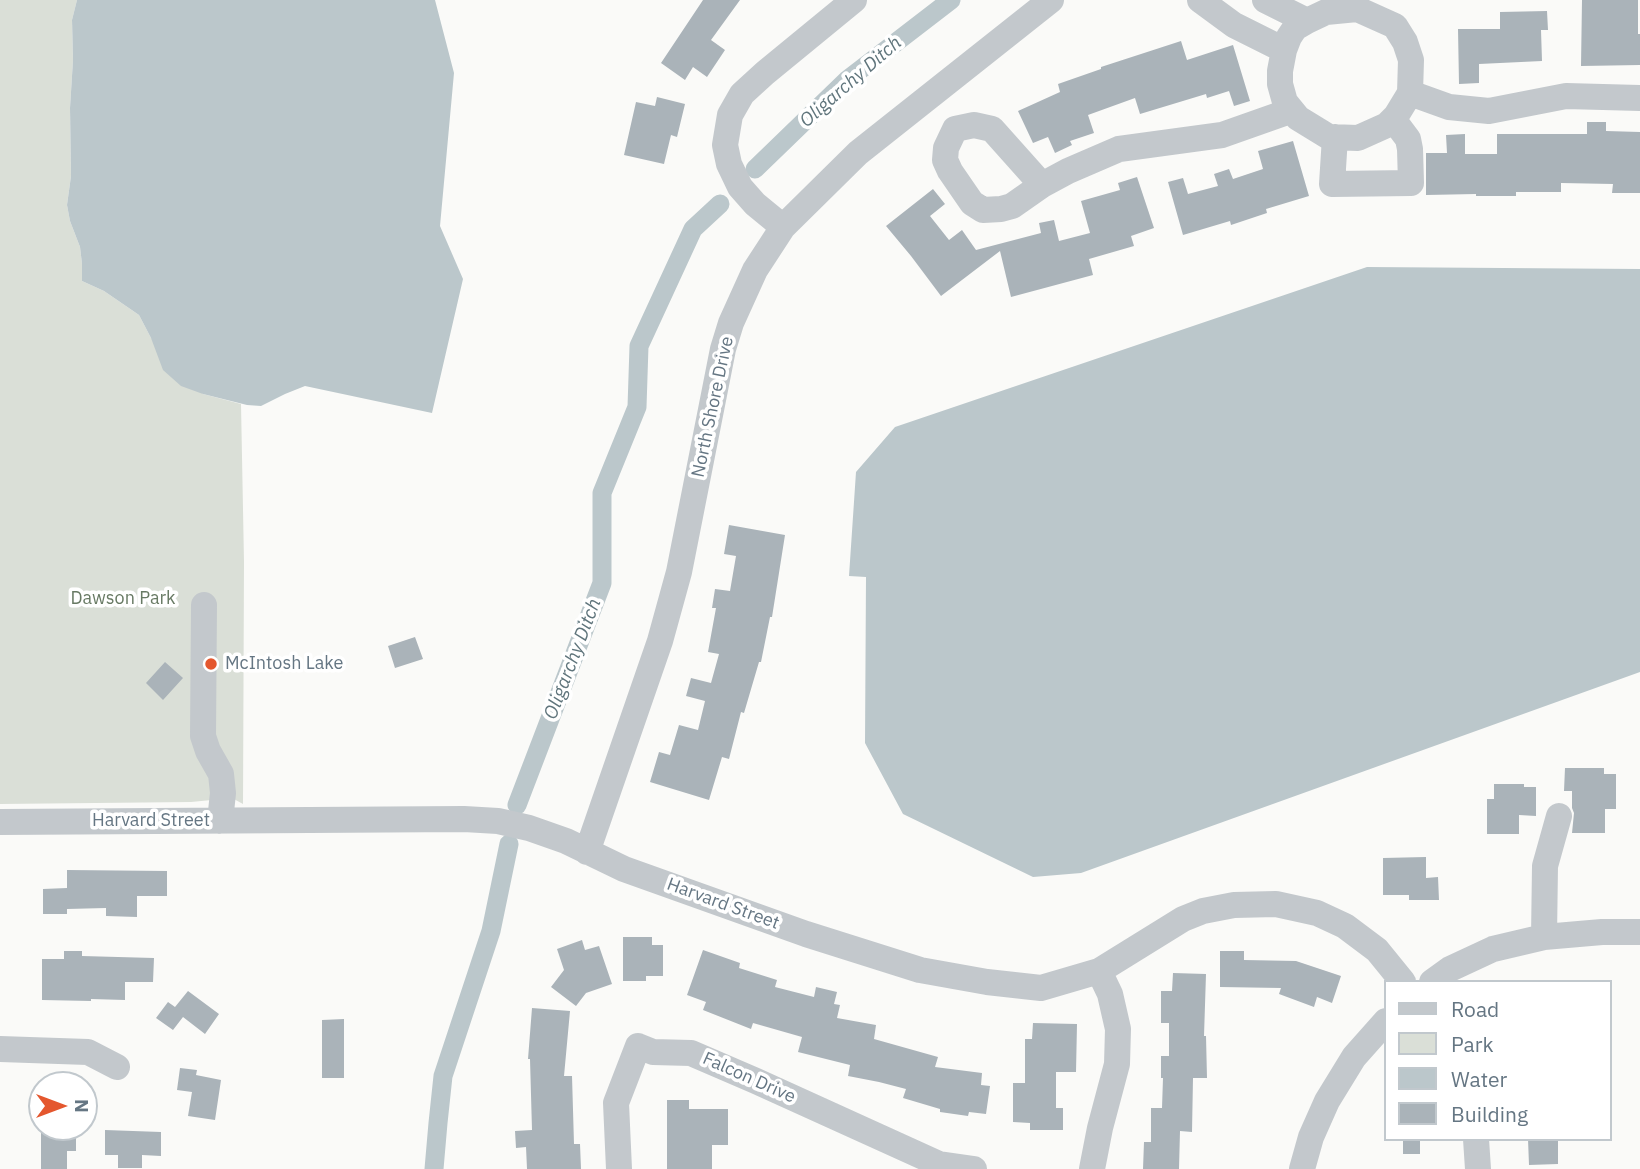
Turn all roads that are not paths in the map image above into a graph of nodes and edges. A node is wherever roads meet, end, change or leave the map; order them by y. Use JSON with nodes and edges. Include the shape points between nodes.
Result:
{"nodes":[{"id":1,"x":854,"y":0,"type":"edge"},
{"id":2,"x":1051,"y":0,"type":"edge"},
{"id":3,"x":1200,"y":0,"type":"edge"},
{"id":4,"x":1265,"y":0,"type":"edge"},
{"id":5,"x":1359,"y":4,"type":"edge"},
{"id":6,"x":1307,"y":20,"type":"junction"},
{"id":7,"x":1284,"y":50,"type":"junction"},
{"id":8,"x":1410,"y":93,"type":"junction"},
{"id":9,"x":1640,"y":98,"type":"edge"},
{"id":10,"x":1290,"y":111,"type":"junction"},
{"id":11,"x":1393,"y":119,"type":"junction"},
{"id":12,"x":1335,"y":137,"type":"junction"},
{"id":13,"x":1042,"y":185,"type":"dead end"},
{"id":14,"x":783,"y":227,"type":"junction"},
{"id":15,"x":204,"y":605,"type":"dead end"},
{"id":16,"x":1559,"y":816,"type":"dead end"},
{"id":17,"x":220,"y":821,"type":"junction"},
{"id":18,"x":0,"y":822,"type":"edge"},
{"id":19,"x":587,"y":852,"type":"junction"},
{"id":20,"x":1640,"y":932,"type":"edge"},
{"id":21,"x":1544,"y":937,"type":"junction"},
{"id":22,"x":1099,"y":971,"type":"junction"},
{"id":23,"x":1401,"y":980,"type":"edge"},
{"id":24,"x":1435,"y":980,"type":"edge"},
{"id":25,"x":1384,"y":1023,"type":"edge"},
{"id":26,"x":0,"y":1049,"type":"edge"},
{"id":27,"x":117,"y":1067,"type":"dead end"},
{"id":28,"x":1476,"y":1141,"type":"edge"},
{"id":29,"x":619,"y":1169,"type":"edge"},
{"id":30,"x":974,"y":1169,"type":"edge"},
{"id":31,"x":1092,"y":1169,"type":"edge"},
{"id":32,"x":1302,"y":1169,"type":"edge"},
{"id":33,"x":1478,"y":1169,"type":"edge"}],
"edges":[{"from":1,"to":14,"type":"street","via":[[742,94],[730,115],[725,145],[734,175],[755,204]]},
{"from":2,"to":14,"type":"street","name":"North Shore Drive","via":[[858,153]]},
{"from":3,"to":7,"type":"street","via":[[1234,25]]},
{"from":4,"to":6,"type":"street"},
{"from":5,"to":6,"type":"street"},
{"from":5,"to":8,"type":"street","via":[[1395,26],[1405,42],[1411,60]]},
{"from":6,"to":7,"type":"street","via":[[1295,28]]},
{"from":7,"to":10,"type":"street","via":[[1280,84]]},
{"from":8,"to":9,"type":"street","via":[[1449,107],[1489,111],[1566,96]]},
{"from":8,"to":11,"type":"street"},
{"from":10,"to":12,"type":"street"},
{"from":10,"to":13,"type":"street","via":[[1222,135],[1119,149]]},
{"from":11,"to":12,"type":"street","via":[[1358,138]]},
{"from":11,"to":12,"type":"street","via":[[1408,139],[1411,183],[1332,184]]},
{"from":14,"to":19,"type":"street","name":"North Shore Drive","via":[[755,270],[731,323],[676,583]]},
{"from":15,"to":17,"type":"street","via":[[203,736],[221,774]]},
{"from":16,"to":21,"type":"street","via":[[1545,866]]},
{"from":17,"to":18,"type":"street","name":"Harvard Street"},
{"from":17,"to":19,"type":"street","name":"Harvard Street","via":[[498,821],[529,828]]},
{"from":19,"to":22,"type":"street","name":"Harvard Street","via":[[806,934],[920,970],[1041,988]]},
{"from":20,"to":21,"type":"street"},
{"from":21,"to":24,"type":"street","via":[[1493,948]]},
{"from":22,"to":23,"type":"street","name":"Harvard Street","via":[[1203,911],[1276,904],[1345,926],[1377,950]]},
{"from":22,"to":31,"type":"street","via":[[1118,1029],[1117,1064]]},
{"from":25,"to":32,"type":"street","via":[[1354,1057],[1327,1101]]},
{"from":26,"to":27,"type":"street","via":[[88,1052]]},
{"from":28,"to":33,"type":"street"},
{"from":29,"to":30,"type":"street","name":"Falcon Drive","via":[[616,1104],[638,1046],[653,1052],[691,1053],[939,1164]]}]}
